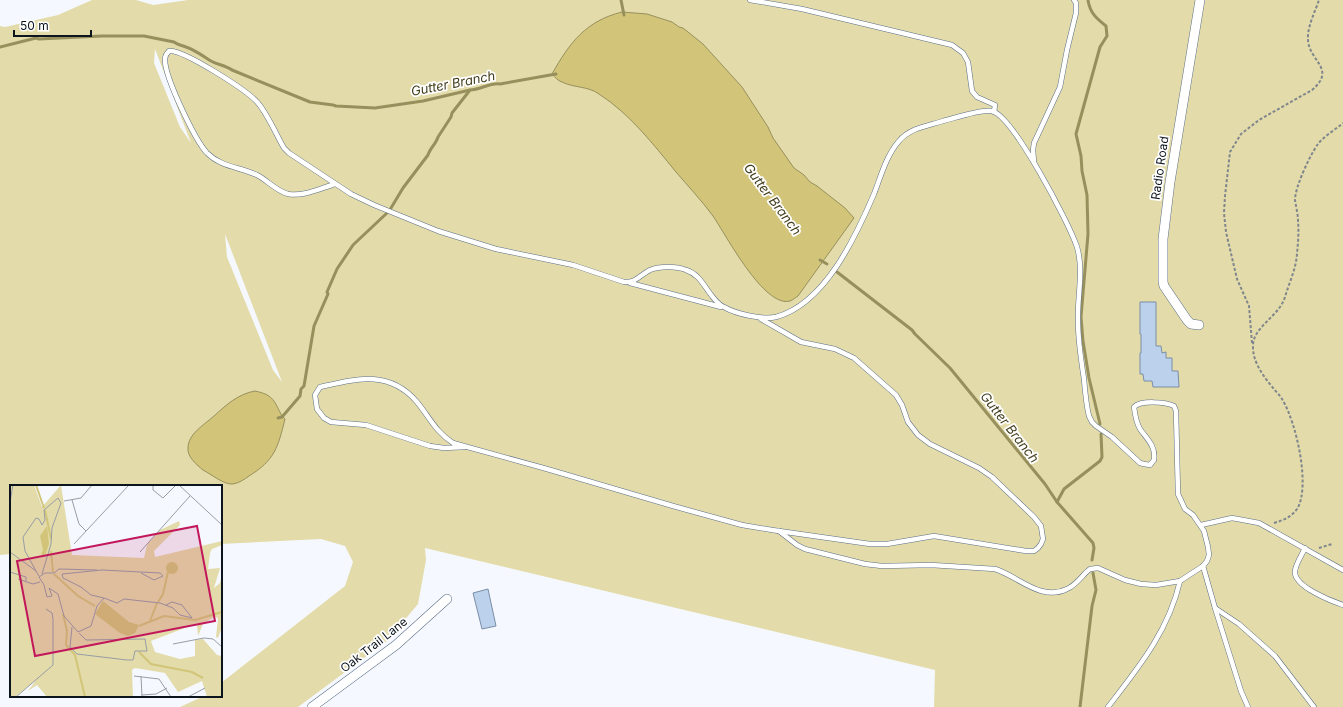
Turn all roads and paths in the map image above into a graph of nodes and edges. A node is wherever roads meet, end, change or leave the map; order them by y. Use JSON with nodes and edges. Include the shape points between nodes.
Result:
{"nodes":[{"id":1,"x":750,"y":0,"type":"edge"},
{"id":2,"x":1074,"y":0,"type":"edge"},
{"id":3,"x":1200,"y":0,"type":"edge"},
{"id":4,"x":1319,"y":0,"type":"edge"},
{"id":5,"x":994,"y":112,"type":"junction"},
{"id":6,"x":1343,"y":123,"type":"edge"},
{"id":7,"x":1034,"y":163,"type":"junction"},
{"id":8,"x":335,"y":184,"type":"junction"},
{"id":9,"x":628,"y":283,"type":"junction"},
{"id":10,"x":724,"y":308,"type":"junction"},
{"id":11,"x":758,"y":317,"type":"junction"},
{"id":12,"x":1199,"y":325,"type":"dead end"},
{"id":13,"x":1252,"y":345,"type":"junction"},
{"id":14,"x":465,"y":448,"type":"junction"},
{"id":15,"x":1259,"y":523,"type":"junction"},
{"id":16,"x":1201,"y":525,"type":"junction"},
{"id":17,"x":779,"y":531,"type":"junction"},
{"id":18,"x":1332,"y":544,"type":"dead end"},
{"id":19,"x":1306,"y":548,"type":"junction"},
{"id":20,"x":1311,"y":551,"type":"junction"},
{"id":21,"x":1203,"y":566,"type":"junction"},
{"id":22,"x":1343,"y":570,"type":"edge"},
{"id":23,"x":1180,"y":581,"type":"junction"},
{"id":24,"x":447,"y":599,"type":"dead end"},
{"id":25,"x":1343,"y":605,"type":"edge"},
{"id":26,"x":1215,"y":608,"type":"junction"},
{"id":27,"x":312,"y":707,"type":"edge"},
{"id":28,"x":1108,"y":707,"type":"edge"},
{"id":29,"x":1248,"y":707,"type":"edge"},
{"id":30,"x":1314,"y":707,"type":"edge"}],
"edges":[{"from":1,"to":5,"type":"lane","via":[[802,9],[952,45],[963,53],[968,62],[972,91],[977,97],[995,105]]},
{"from":2,"to":7,"type":"lane","via":[[1076,13],[1060,87],[1034,143]]},
{"from":3,"to":12,"type":"street","name":"Radio Road","via":[[1163,239],[1164,286],[1187,320],[1191,324]]},
{"from":4,"to":13,"type":"path","via":[[1308,40],[1309,47],[1322,67],[1321,78],[1312,90],[1259,120],[1241,134],[1234,143],[1230,156],[1224,213],[1226,232],[1237,280],[1249,306]]},
{"from":5,"to":7,"type":"lane","via":[[1003,118]]},
{"from":5,"to":11,"type":"lane","via":[[984,111],[965,115],[915,129],[903,136],[889,155],[853,240],[820,288],[798,307],[786,313],[775,317]]},
{"from":6,"to":13,"type":"path","via":[[1318,144],[1309,159],[1295,198],[1298,222],[1297,255],[1293,272],[1283,303],[1257,332]]},
{"from":7,"to":16,"type":"lane","via":[[1060,208],[1077,249],[1079,340],[1089,416],[1096,426],[1140,463],[1150,465],[1154,460],[1154,449],[1136,420],[1134,407],[1142,403],[1174,406],[1178,494],[1185,509]]},
{"from":8,"to":8,"type":"lane","via":[[284,148],[258,103],[243,90],[202,64],[176,51],[169,51],[165,60],[170,80],[192,130],[207,152],[216,160],[256,174],[288,194],[302,194]]},
{"from":8,"to":9,"type":"lane","via":[[374,205],[438,231],[496,249],[573,265]]},
{"from":9,"to":10,"type":"lane"},
{"from":9,"to":10,"type":"lane","via":[[652,269],[681,268],[696,275],[712,297]]},
{"from":10,"to":11,"type":"lane"},
{"from":11,"to":17,"type":"lane","via":[[801,342],[835,349],[854,358],[896,395],[908,422],[918,435],[930,444],[979,468],[992,478],[1034,517],[1041,526],[1043,539],[1034,551],[1026,551],[934,536],[887,544],[870,544]]},
{"from":13,"to":15,"type":"path","via":[[1253,357],[1262,374],[1283,400],[1295,428],[1302,482],[1300,500],[1292,514],[1285,520],[1274,523]]},
{"from":14,"to":14,"type":"lane","via":[[443,437],[410,394],[386,382],[372,378],[351,380],[320,387],[315,395],[317,409],[331,422],[366,425],[430,446]]},
{"from":14,"to":17,"type":"lane","via":[[742,525]]},
{"from":15,"to":16,"type":"lane","via":[[1232,518]]},
{"from":15,"to":19,"type":"lane"},
{"from":16,"to":21,"type":"lane","via":[[1209,555]]},
{"from":17,"to":23,"type":"lane","via":[[805,549],[865,564],[995,569],[1036,590],[1048,592],[1067,590],[1087,571],[1094,568],[1141,584],[1156,585]]},
{"from":18,"to":20,"type":"path"},
{"from":19,"to":20,"type":"lane"},
{"from":19,"to":25,"type":"lane","via":[[1296,565],[1295,576],[1300,583],[1321,597]]},
{"from":20,"to":22,"type":"lane"},
{"from":21,"to":23,"type":"lane"},
{"from":21,"to":26,"type":"lane"},
{"from":23,"to":28,"type":"lane","via":[[1177,597],[1157,641]]},
{"from":24,"to":27,"type":"street","name":"Oak Trail Lane","via":[[396,646]]},
{"from":26,"to":29,"type":"lane"},
{"from":26,"to":30,"type":"lane","via":[[1239,624],[1275,656]]}]}
